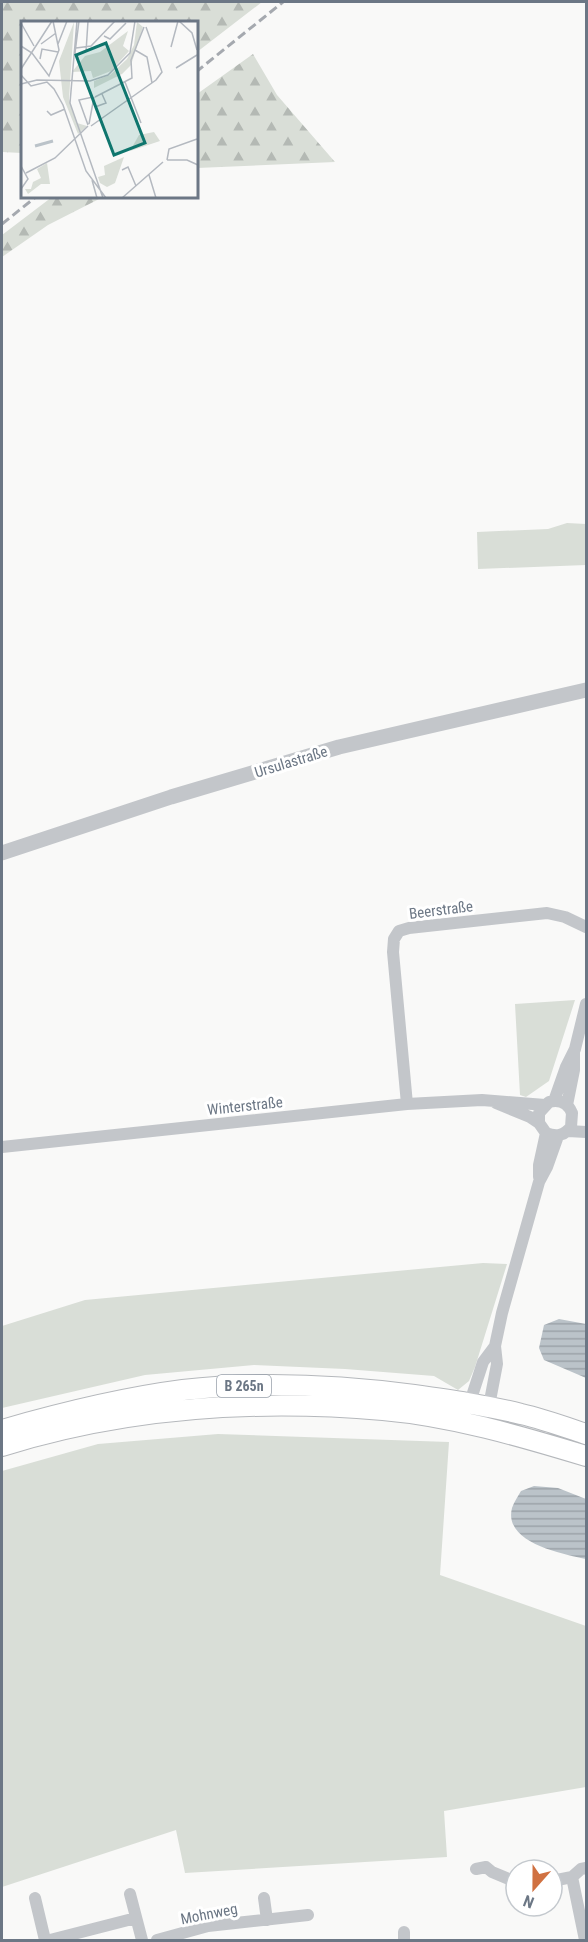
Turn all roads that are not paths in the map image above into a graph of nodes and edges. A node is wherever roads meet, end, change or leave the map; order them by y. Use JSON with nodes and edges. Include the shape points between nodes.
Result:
{"nodes":[{"id":1,"x":586,"y":690,"type":"edge"},
{"id":2,"x":2,"y":853,"type":"edge"},
{"id":3,"x":586,"y":927,"type":"edge"},
{"id":4,"x":586,"y":1004,"type":"edge"},
{"id":5,"x":575,"y":1049,"type":"junction"},
{"id":6,"x":492,"y":1101,"type":"junction"},
{"id":7,"x":549,"y":1103,"type":"junction"},
{"id":8,"x":407,"y":1104,"type":"junction"},
{"id":9,"x":570,"y":1109,"type":"junction"},
{"id":10,"x":586,"y":1120,"type":"edge"},
{"id":11,"x":552,"y":1131,"type":"junction"},
{"id":12,"x":586,"y":1132,"type":"edge"},
{"id":13,"x":2,"y":1147,"type":"edge"},
{"id":14,"x":495,"y":1346,"type":"junction"},
{"id":15,"x":479,"y":1404,"type":"junction"},
{"id":16,"x":474,"y":1425,"type":"junction"},
{"id":17,"x":2,"y":1430,"type":"edge"},
{"id":18,"x":586,"y":1434,"type":"edge"},
{"id":19,"x":2,"y":1446,"type":"edge"},
{"id":20,"x":586,"y":1456,"type":"edge"},
{"id":21,"x":586,"y":1868,"type":"edge"},
{"id":22,"x":476,"y":1869,"type":"dead end"},
{"id":23,"x":504,"y":1877,"type":"edge"},
{"id":24,"x":572,"y":1877,"type":"junction"},
{"id":25,"x":564,"y":1879,"type":"edge"},
{"id":26,"x":130,"y":1894,"type":"dead end"},
{"id":27,"x":35,"y":1898,"type":"dead end"},
{"id":28,"x":264,"y":1898,"type":"dead end"},
{"id":29,"x":308,"y":1915,"type":"dead end"},
{"id":30,"x":136,"y":1918,"type":"junction"},
{"id":31,"x":267,"y":1920,"type":"junction"},
{"id":32,"x":45,"y":1941,"type":"edge"},
{"id":33,"x":50,"y":1941,"type":"edge"},
{"id":34,"x":142,"y":1941,"type":"edge"},
{"id":35,"x":157,"y":1941,"type":"edge"},
{"id":36,"x":585,"y":1941,"type":"edge"}],
"edges":[{"from":1,"to":2,"type":"street","name":"Ursulastraße","via":[[339,747]]},
{"from":3,"to":8,"type":"street","name":"Beerstraße","via":[[547,913],[399,931],[393,952]]},
{"from":4,"to":5,"type":"street"},
{"from":5,"to":7,"type":"street"},
{"from":5,"to":9,"type":"street"},
{"from":6,"to":7,"type":"street","name":"Winterstraße"},
{"from":6,"to":8,"type":"street","name":"Winterstraße"},
{"from":6,"to":11,"type":"street","name":"Winterstraße"},
{"from":7,"to":9,"type":"street","name":"Winterstraße"},
{"from":7,"to":11,"type":"street","via":[[539,1113]]},
{"from":8,"to":13,"type":"street","name":"Winterstraße"},
{"from":9,"to":10,"type":"street","name":"Winterstraße"},
{"from":9,"to":11,"type":"street","via":[[573,1123]]},
{"from":11,"to":12,"type":"street"},
{"from":11,"to":14,"type":"street","via":[[539,1165],[539,1182]]},
{"from":14,"to":15,"type":"street","via":[[497,1364]]},
{"from":14,"to":15,"type":"street","via":[[483,1362]]},
{"from":15,"to":16,"type":"street"},
{"from":15,"to":16,"type":"street"},
{"from":15,"to":17,"type":"main road","number":"B 265n","via":[[324,1386],[230,1387],[139,1397]]},
{"from":15,"to":18,"type":"main road","number":"B 265n"},
{"from":16,"to":19,"type":"main road","number":"B 265n","via":[[384,1410],[226,1407],[101,1420]]},
{"from":16,"to":20,"type":"main road","number":"B 265n"},
{"from":21,"to":24,"type":"street"},
{"from":22,"to":23,"type":"street","via":[[486,1867]]},
{"from":24,"to":25,"type":"street"},
{"from":24,"to":36,"type":"street"},
{"from":26,"to":30,"type":"street"},
{"from":27,"to":32,"type":"street"},
{"from":28,"to":31,"type":"street"},
{"from":29,"to":31,"type":"street","name":"Mohnweg"},
{"from":30,"to":33,"type":"street"},
{"from":30,"to":34,"type":"street"},
{"from":31,"to":35,"type":"street","name":"Mohnweg","via":[[208,1926]]}]}
